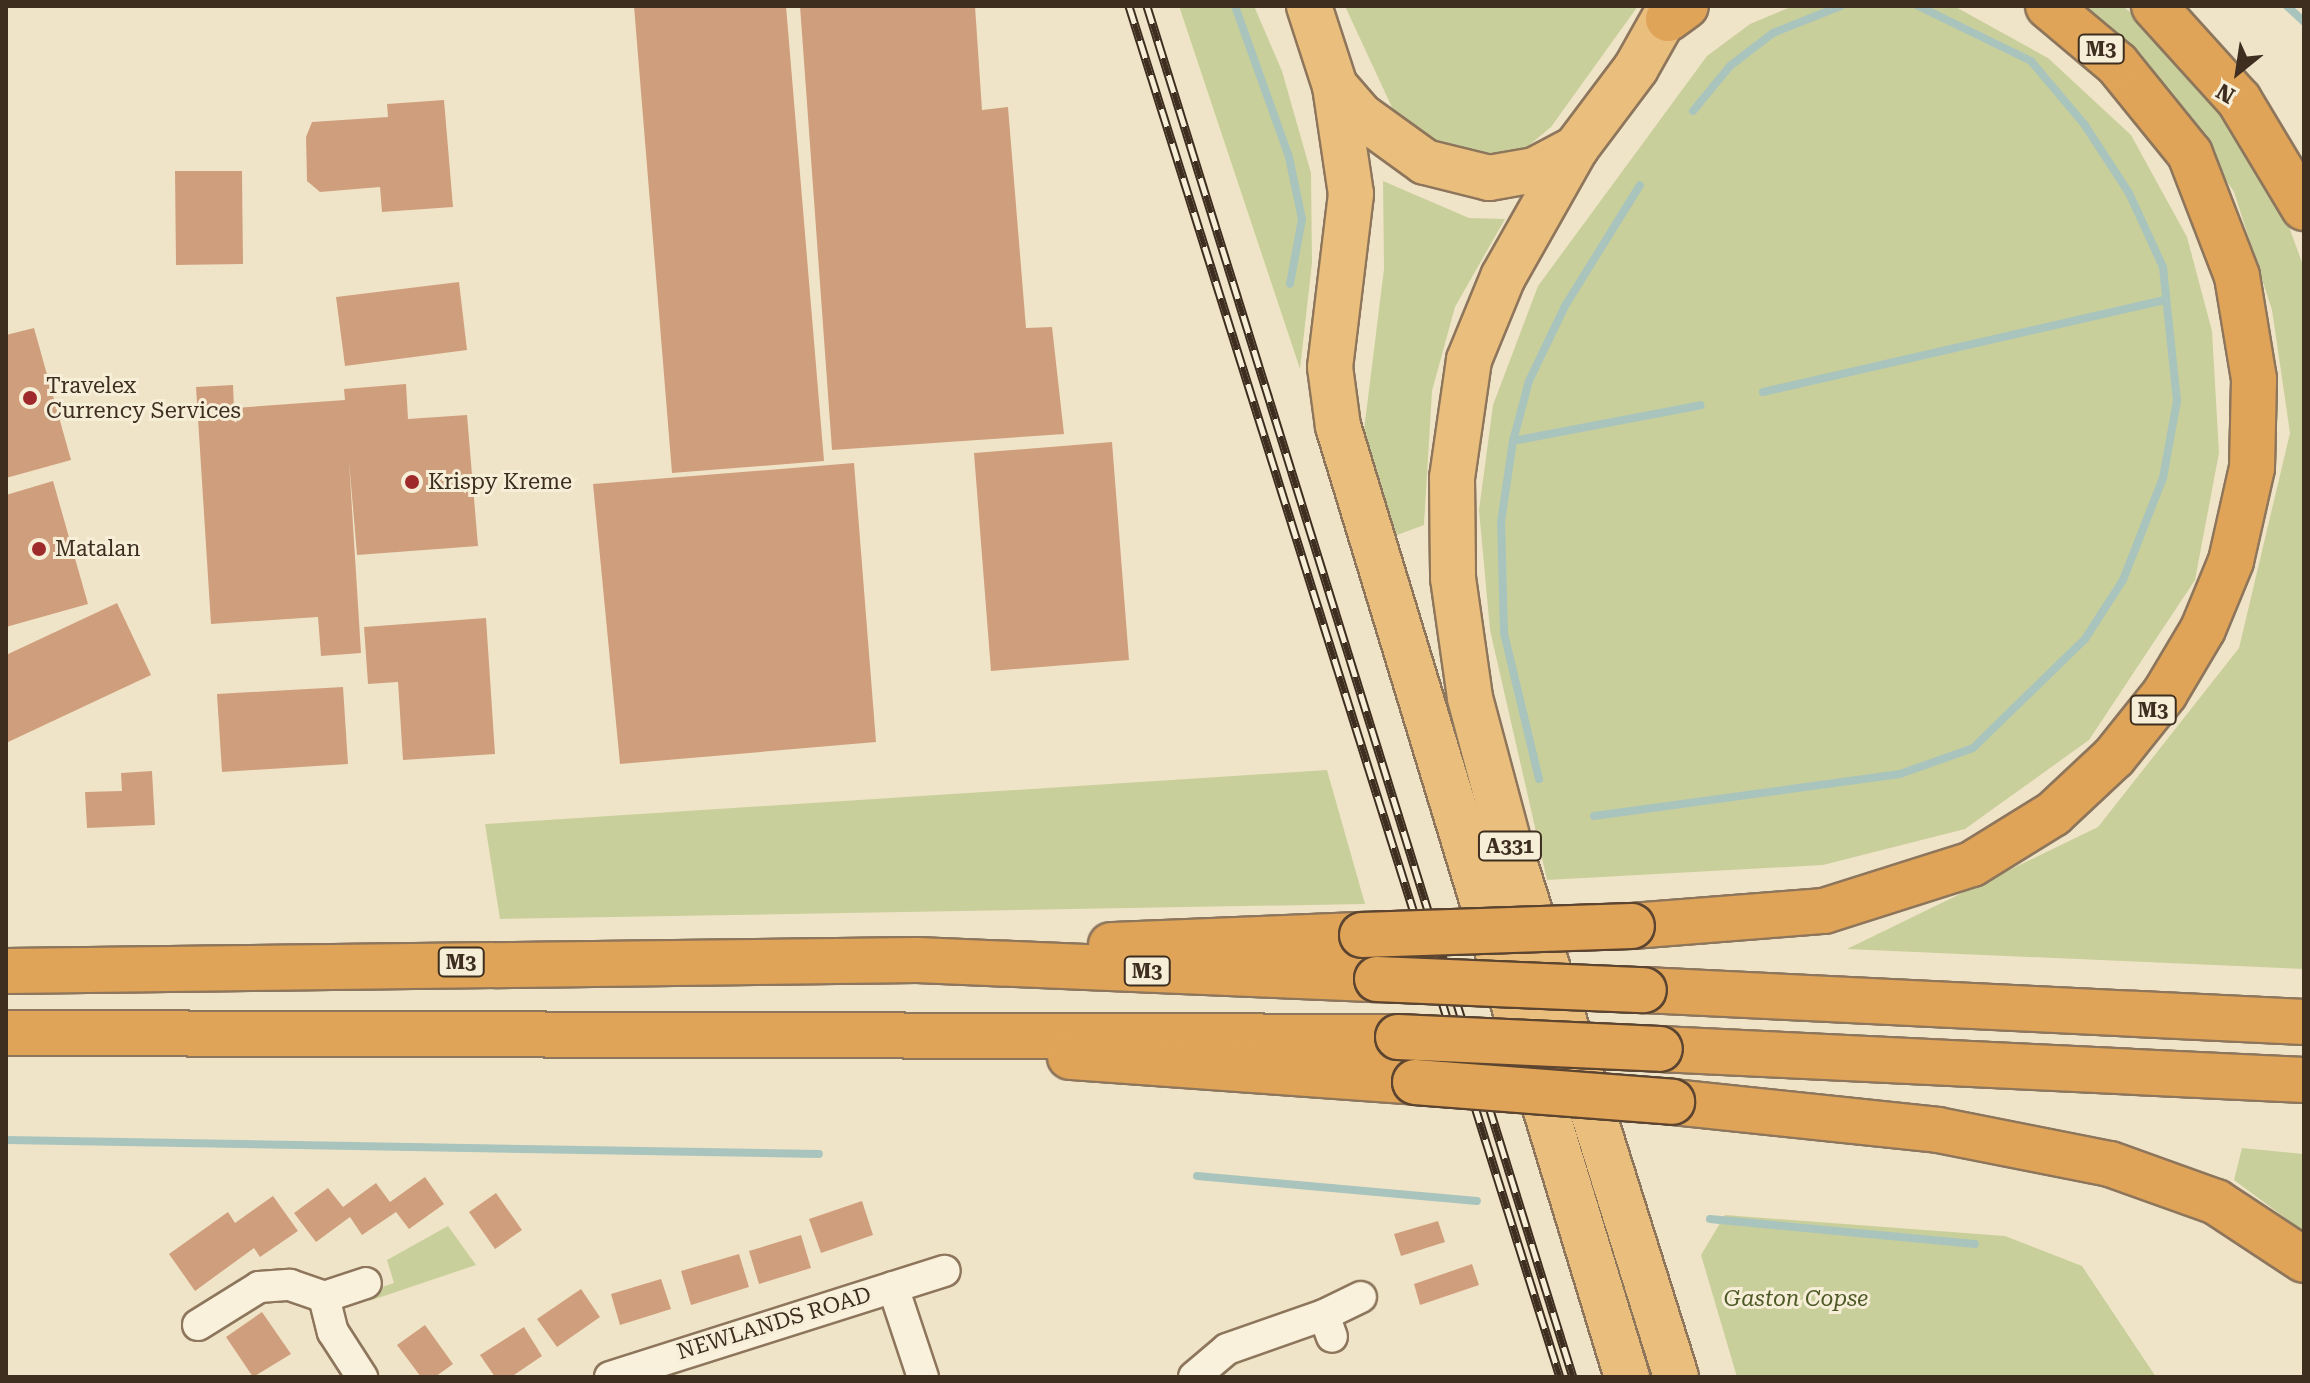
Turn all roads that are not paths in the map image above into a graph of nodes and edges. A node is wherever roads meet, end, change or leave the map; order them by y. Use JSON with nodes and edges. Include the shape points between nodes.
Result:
{"nodes":[{"id":1,"x":2048,"y":6,"type":"edge"},
{"id":2,"x":2154,"y":6,"type":"edge"},
{"id":3,"x":1307,"y":10,"type":"edge"},
{"id":4,"x":1675,"y":10,"type":"edge"},
{"id":5,"x":1335,"y":86,"type":"junction"},
{"id":6,"x":1576,"y":148,"type":"junction"},
{"id":7,"x":2304,"y":208,"type":"edge"},
{"id":8,"x":917,"y":960,"type":"junction"},
{"id":9,"x":6,"y":971,"type":"edge"},
{"id":10,"x":2304,"y":1022,"type":"edge"},
{"id":11,"x":762,"y":1031,"type":"junction"},
{"id":12,"x":6,"y":1033,"type":"edge"},
{"id":13,"x":2304,"y":1080,"type":"edge"},
{"id":14,"x":2304,"y":1260,"type":"edge"},
{"id":15,"x":945,"y":1271,"type":"dead end"},
{"id":16,"x":366,"y":1283,"type":"dead end"},
{"id":17,"x":893,"y":1287,"type":"junction"},
{"id":18,"x":324,"y":1297,"type":"junction"},
{"id":19,"x":1361,"y":1297,"type":"dead end"},
{"id":20,"x":198,"y":1325,"type":"dead end"},
{"id":21,"x":362,"y":1377,"type":"edge"},
{"id":22,"x":610,"y":1377,"type":"edge"},
{"id":23,"x":923,"y":1377,"type":"edge"},
{"id":24,"x":1194,"y":1377,"type":"edge"},
{"id":25,"x":1627,"y":1377,"type":"edge"},
{"id":26,"x":1676,"y":1377,"type":"edge"}],
"edges":[{"from":1,"to":8,"type":"highway","number":"M3","bridge":true,"via":[[2117,64],[2190,154],[2237,276],[2254,379],[2252,468],[2231,561],[2203,629],[2165,693],[2114,757],[2053,814],[1972,864],[1923,885],[1824,911],[1632,926]]},
{"from":2,"to":7,"type":"highway","via":[[2239,100]]},
{"from":3,"to":5,"type":"highway"},
{"from":4,"to":6,"type":"highway"},
{"from":5,"to":6,"type":"highway","via":[[1389,141],[1446,171],[1514,176]]},
{"from":5,"to":25,"type":"highway","number":"A331","via":[[1351,207],[1331,350],[1338,426]]},
{"from":6,"to":26,"type":"highway","number":"A331","via":[[1503,277],[1469,360],[1454,451],[1453,578],[1470,698],[1509,843]]},
{"from":8,"to":9,"type":"highway","number":"M3"},
{"from":8,"to":10,"type":"highway","number":"M3","bridge":true},
{"from":11,"to":12,"type":"highway"},
{"from":11,"to":13,"type":"highway","bridge":true,"via":[[1398,1037]]},
{"from":11,"to":14,"type":"highway","bridge":true,"via":[[1672,1102],[1938,1130],[2110,1164],[2216,1202]]},
{"from":15,"to":17,"type":"street","name":"NEWLANDS ROAD"},
{"from":16,"to":18,"type":"street"},
{"from":17,"to":22,"type":"street","name":"NEWLANDS ROAD"},
{"from":17,"to":23,"type":"street","name":"NEWLANDS ROAD"},
{"from":18,"to":20,"type":"street","via":[[290,1285],[259,1287]]},
{"from":18,"to":21,"type":"street","via":[[331,1327]]},
{"from":19,"to":24,"type":"street","via":[[1328,1326],[1227,1349]]}]}
